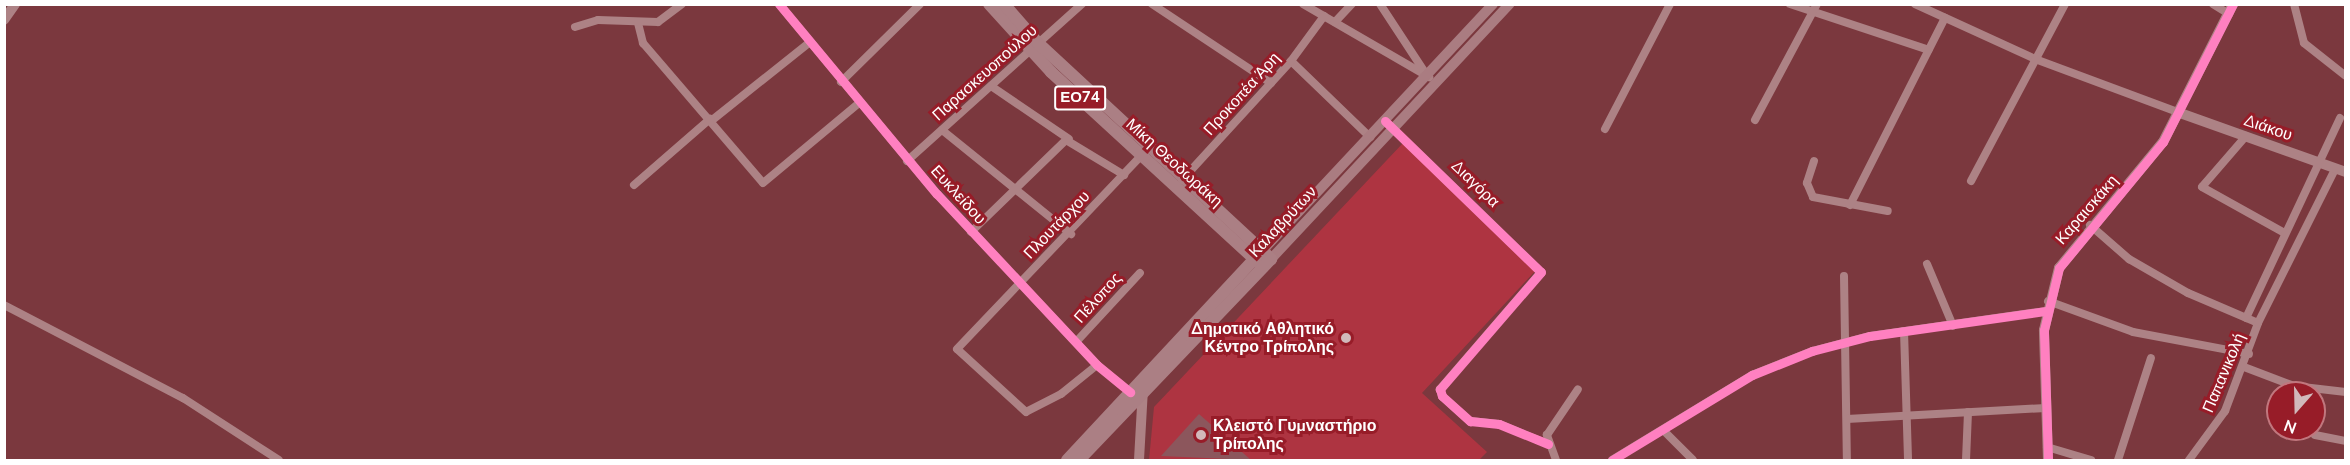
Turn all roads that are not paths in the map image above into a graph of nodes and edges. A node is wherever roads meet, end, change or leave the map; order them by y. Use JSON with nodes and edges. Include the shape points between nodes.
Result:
{"nodes":[{"id":1,"x":15,"y":4,"type":"edge"},
{"id":2,"x":682,"y":4,"type":"edge"},
{"id":3,"x":779,"y":4,"type":"edge"},
{"id":4,"x":920,"y":4,"type":"edge"},
{"id":5,"x":989,"y":4,"type":"edge"},
{"id":6,"x":1004,"y":4,"type":"edge"},
{"id":7,"x":1082,"y":4,"type":"edge"},
{"id":8,"x":1152,"y":4,"type":"edge"},
{"id":9,"x":1303,"y":4,"type":"edge"},
{"id":10,"x":1352,"y":4,"type":"edge"},
{"id":11,"x":1380,"y":4,"type":"edge"},
{"id":12,"x":1493,"y":4,"type":"edge"},
{"id":13,"x":1510,"y":4,"type":"edge"},
{"id":14,"x":1670,"y":4,"type":"edge"},
{"id":15,"x":1790,"y":4,"type":"edge"},
{"id":16,"x":1915,"y":4,"type":"edge"},
{"id":17,"x":2065,"y":4,"type":"edge"},
{"id":18,"x":2213,"y":4,"type":"edge"},
{"id":19,"x":2294,"y":4,"type":"edge"},
{"id":20,"x":1816,"y":7,"type":"edge"},
{"id":21,"x":2231,"y":9,"type":"edge"},
{"id":22,"x":1324,"y":16,"type":"junction"},
{"id":23,"x":1945,"y":18,"type":"junction"},
{"id":24,"x":4,"y":20,"type":"edge"},
{"id":25,"x":1335,"y":22,"type":"junction"},
{"id":26,"x":638,"y":23,"type":"junction"},
{"id":27,"x":575,"y":27,"type":"dead end"},
{"id":28,"x":810,"y":42,"type":"junction"},
{"id":29,"x":1034,"y":47,"type":"junction"},
{"id":30,"x":1929,"y":50,"type":"junction"},
{"id":31,"x":2035,"y":59,"type":"junction"},
{"id":32,"x":1291,"y":61,"type":"junction"},
{"id":33,"x":1427,"y":75,"type":"junction"},
{"id":34,"x":2346,"y":76,"type":"edge"},
{"id":35,"x":841,"y":82,"type":"junction"},
{"id":36,"x":1271,"y":83,"type":"junction"},
{"id":37,"x":1437,"y":84,"type":"junction"},
{"id":38,"x":991,"y":86,"type":"junction"},
{"id":39,"x":859,"y":103,"type":"junction"},
{"id":40,"x":2180,"y":114,"type":"junction"},
{"id":41,"x":2340,"y":118,"type":"dead end"},
{"id":42,"x":710,"y":120,"type":"junction"},
{"id":43,"x":1755,"y":120,"type":"dead end"},
{"id":44,"x":1384,"y":121,"type":"junction"},
{"id":45,"x":1395,"y":128,"type":"junction"},
{"id":46,"x":1605,"y":129,"type":"dead end"},
{"id":47,"x":942,"y":130,"type":"junction"},
{"id":48,"x":2246,"y":136,"type":"junction"},
{"id":49,"x":1370,"y":137,"type":"junction"},
{"id":50,"x":1069,"y":139,"type":"junction"},
{"id":51,"x":1142,"y":156,"type":"junction"},
{"id":52,"x":907,"y":161,"type":"junction"},
{"id":53,"x":1814,"y":161,"type":"dead end"},
{"id":54,"x":2318,"y":162,"type":"junction"},
{"id":55,"x":2341,"y":170,"type":"edge"},
{"id":56,"x":1124,"y":175,"type":"junction"},
{"id":57,"x":1971,"y":181,"type":"dead end"},
{"id":58,"x":1179,"y":183,"type":"junction"},
{"id":59,"x":634,"y":185,"type":"dead end"},
{"id":60,"x":1016,"y":187,"type":"junction"},
{"id":61,"x":1850,"y":205,"type":"junction"},
{"id":62,"x":1888,"y":211,"type":"dead end"},
{"id":63,"x":2090,"y":225,"type":"junction"},
{"id":64,"x":971,"y":232,"type":"junction"},
{"id":65,"x":2283,"y":232,"type":"junction"},
{"id":66,"x":1071,"y":234,"type":"junction"},
{"id":67,"x":1263,"y":259,"type":"junction"},
{"id":68,"x":1927,"y":264,"type":"dead end"},
{"id":69,"x":1140,"y":273,"type":"dead end"},
{"id":70,"x":1844,"y":276,"type":"dead end"},
{"id":71,"x":1023,"y":282,"type":"junction"},
{"id":72,"x":4,"y":304,"type":"edge"},
{"id":73,"x":2047,"y":306,"type":"junction"},
{"id":74,"x":2246,"y":318,"type":"junction"},
{"id":75,"x":2258,"y":323,"type":"junction"},
{"id":76,"x":1953,"y":326,"type":"junction"},
{"id":77,"x":1904,"y":331,"type":"junction"},
{"id":78,"x":1846,"y":340,"type":"junction"},
{"id":79,"x":1076,"y":342,"type":"junction"},
{"id":80,"x":2249,"y":354,"type":"junction"},
{"id":81,"x":2151,"y":358,"type":"dead end"},
{"id":82,"x":1097,"y":365,"type":"junction"},
{"id":83,"x":2244,"y":367,"type":"junction"},
{"id":84,"x":1578,"y":389,"type":"dead end"},
{"id":85,"x":1137,"y":390,"type":"junction"},
{"id":86,"x":2346,"y":392,"type":"edge"},
{"id":87,"x":2046,"y":408,"type":"junction"},
{"id":88,"x":1968,"y":412,"type":"junction"},
{"id":89,"x":1908,"y":416,"type":"junction"},
{"id":90,"x":1847,"y":419,"type":"junction"},
{"id":91,"x":1663,"y":430,"type":"junction"},
{"id":92,"x":2326,"y":437,"type":"edge"},
{"id":93,"x":2346,"y":441,"type":"edge"},
{"id":94,"x":1548,"y":444,"type":"junction"},
{"id":95,"x":2047,"y":447,"type":"junction"},
{"id":96,"x":279,"y":460,"type":"edge"},
{"id":97,"x":1066,"y":460,"type":"edge"},
{"id":98,"x":1079,"y":460,"type":"edge"},
{"id":99,"x":1139,"y":460,"type":"edge"},
{"id":100,"x":1556,"y":460,"type":"edge"},
{"id":101,"x":1612,"y":460,"type":"edge"},
{"id":102,"x":1693,"y":460,"type":"edge"},
{"id":103,"x":1847,"y":460,"type":"edge"},
{"id":104,"x":1908,"y":460,"type":"edge"},
{"id":105,"x":1966,"y":460,"type":"edge"},
{"id":106,"x":2048,"y":460,"type":"edge"},
{"id":107,"x":2091,"y":460,"type":"edge"},
{"id":108,"x":2118,"y":460,"type":"edge"},
{"id":109,"x":2190,"y":460,"type":"edge"}],
"edges":[{"from":1,"to":24,"type":"street"},
{"from":2,"to":26,"type":"street","via":[[665,21]]},
{"from":3,"to":28,"type":"street","name":"Ευκλείδου"},
{"from":4,"to":35,"type":"street"},
{"from":5,"to":29,"type":"main road","name":"Μίκη Θεοδωράκη","number":"ΕΟ74"},
{"from":6,"to":29,"type":"main road","name":"Μίκη Θεοδωράκη","number":"ΕΟ74"},
{"from":7,"to":29,"type":"street","name":"Παρασκευοπούλου"},
{"from":8,"to":36,"type":"street"},
{"from":9,"to":22,"type":"street"},
{"from":10,"to":25,"type":"street"},
{"from":11,"to":33,"type":"street"},
{"from":12,"to":33,"type":"main road","name":"Καλαβρύτων"},
{"from":13,"to":37,"type":"main road","name":"Καλαβρύτων"},
{"from":14,"to":46,"type":"street"},
{"from":15,"to":20,"type":"street"},
{"from":16,"to":23,"type":"street"},
{"from":17,"to":31,"type":"street"},
{"from":18,"to":21,"type":"street"},
{"from":19,"to":34,"type":"street","via":[[2304,43]]},
{"from":20,"to":30,"type":"street"},
{"from":20,"to":43,"type":"street"},
{"from":21,"to":40,"type":"street","name":"Καραισκάκη"},
{"from":22,"to":25,"type":"street"},
{"from":22,"to":32,"type":"street","name":"Προκοπέα Άρη"},
{"from":23,"to":30,"type":"street"},
{"from":23,"to":31,"type":"street"},
{"from":25,"to":33,"type":"street"},
{"from":26,"to":27,"type":"street","via":[[598,20]]},
{"from":26,"to":42,"type":"street","via":[[643,43]]},
{"from":28,"to":35,"type":"street","name":"Ευκλείδου"},
{"from":28,"to":42,"type":"street"},
{"from":29,"to":38,"type":"street","name":"Παρασκευοπούλου"},
{"from":29,"to":51,"type":"main road","name":"Μίκη Θεοδωράκη","number":"ΕΟ74"},
{"from":29,"to":58,"type":"main road","name":"Μίκη Θεοδωράκη","number":"ΕΟ74"},
{"from":30,"to":61,"type":"street"},
{"from":31,"to":40,"type":"street"},
{"from":31,"to":57,"type":"street"},
{"from":32,"to":36,"type":"street","name":"Προκοπέα Άρη"},
{"from":32,"to":49,"type":"street"},
{"from":33,"to":37,"type":"street"},
{"from":33,"to":44,"type":"main road","name":"Καλαβρύτων"},
{"from":35,"to":39,"type":"street","name":"Ευκλείδου"},
{"from":36,"to":58,"type":"street","name":"Προκοπέα Άρη"},
{"from":37,"to":45,"type":"main road","name":"Καλαβρύτων"},
{"from":38,"to":47,"type":"street","name":"Παρασκευοπούλου"},
{"from":38,"to":50,"type":"street"},
{"from":39,"to":42,"type":"street","via":[[766,184],[723,141]]},
{"from":39,"to":52,"type":"street","name":"Ευκλείδου"},
{"from":40,"to":48,"type":"street","name":"Διάκου"},
{"from":40,"to":63,"type":"street","name":"Καραισκάκη","via":[[2145,167]]},
{"from":41,"to":54,"type":"street"},
{"from":42,"to":59,"type":"street"},
{"from":44,"to":45,"type":"street","name":"Διαγόρα"},
{"from":44,"to":49,"type":"main road","name":"Καλαβρύτων"},
{"from":45,"to":67,"type":"main road","name":"Καλαβρύτων"},
{"from":45,"to":94,"type":"street","name":"Διαγόρα","via":[[1540,272],[1440,389],[1446,404],[1463,418],[1499,424]]},
{"from":47,"to":52,"type":"street","name":"Παρασκευοπούλου"},
{"from":47,"to":60,"type":"street"},
{"from":48,"to":54,"type":"street","name":"Διάκου"},
{"from":48,"to":65,"type":"street","via":[[2202,188]]},
{"from":49,"to":67,"type":"main road","name":"Καλαβρύτων"},
{"from":50,"to":56,"type":"street"},
{"from":50,"to":60,"type":"street"},
{"from":51,"to":56,"type":"street","name":"Πλουτάρχου"},
{"from":51,"to":58,"type":"main road","name":"Μίκη Θεοδωράκη","number":"ΕΟ74"},
{"from":52,"to":64,"type":"street","name":"Ευκλείδου"},
{"from":53,"to":61,"type":"street","via":[[1809,194]]},
{"from":54,"to":55,"type":"street","name":"Διάκου"},
{"from":54,"to":65,"type":"street"},
{"from":55,"to":75,"type":"street","name":"Παπανικολή"},
{"from":56,"to":66,"type":"street","name":"Πλουτάρχου"},
{"from":58,"to":67,"type":"main road","name":"Μίκη Θεοδωράκη","number":"ΕΟ74"},
{"from":60,"to":64,"type":"street"},
{"from":60,"to":66,"type":"street"},
{"from":61,"to":62,"type":"street"},
{"from":63,"to":73,"type":"street","name":"Καραισκάκη","via":[[2064,260]]},
{"from":63,"to":74,"type":"street","via":[[2129,260]]},
{"from":64,"to":71,"type":"street","name":"Ευκλείδου"},
{"from":65,"to":74,"type":"street"},
{"from":66,"to":71,"type":"street","name":"Πλουτάρχου"},
{"from":67,"to":85,"type":"main road","name":"Καλαβρύτων"},
{"from":68,"to":76,"type":"street"},
{"from":69,"to":79,"type":"street","name":"Πέλοπος"},
{"from":70,"to":78,"type":"street"},
{"from":71,"to":79,"type":"street","name":"Ευκλείδου"},
{"from":71,"to":82,"type":"street","name":"Πλουτάρχου","via":[[957,349],[1026,412],[1061,394]]},
{"from":72,"to":96,"type":"street","via":[[183,398]]},
{"from":73,"to":76,"type":"street"},
{"from":73,"to":80,"type":"street","via":[[2133,332]]},
{"from":73,"to":87,"type":"street","name":"Καραισκάκη"},
{"from":74,"to":75,"type":"street"},
{"from":75,"to":80,"type":"street","name":"Παπανικολή"},
{"from":76,"to":77,"type":"street"},
{"from":77,"to":78,"type":"street"},
{"from":77,"to":89,"type":"street"},
{"from":78,"to":90,"type":"street"},
{"from":78,"to":91,"type":"street","via":[[1752,375]]},
{"from":79,"to":82,"type":"street","name":"Ευκλείδου"},
{"from":80,"to":83,"type":"street","name":"Παπανικολή"},
{"from":81,"to":108,"type":"street"},
{"from":82,"to":85,"type":"street","name":"Ευκλείδου"},
{"from":83,"to":86,"type":"street","via":[[2294,386]]},
{"from":83,"to":109,"type":"street","name":"Παπανικολή","via":[[2225,411]]},
{"from":84,"to":94,"type":"street","via":[[1549,429]]},
{"from":85,"to":97,"type":"main road","name":"Καλαβρύτων"},
{"from":85,"to":98,"type":"main road","name":"Καλαβρύτων"},
{"from":85,"to":99,"type":"street"},
{"from":87,"to":88,"type":"street"},
{"from":87,"to":95,"type":"street","name":"Καραισκάκη"},
{"from":88,"to":89,"type":"street"},
{"from":88,"to":105,"type":"street"},
{"from":89,"to":90,"type":"street"},
{"from":89,"to":104,"type":"street"},
{"from":90,"to":103,"type":"street"},
{"from":91,"to":101,"type":"street"},
{"from":91,"to":102,"type":"street"},
{"from":92,"to":93,"type":"street"},
{"from":94,"to":100,"type":"street"},
{"from":95,"to":106,"type":"street","name":"Καραισκάκη"},
{"from":95,"to":107,"type":"street"}]}
